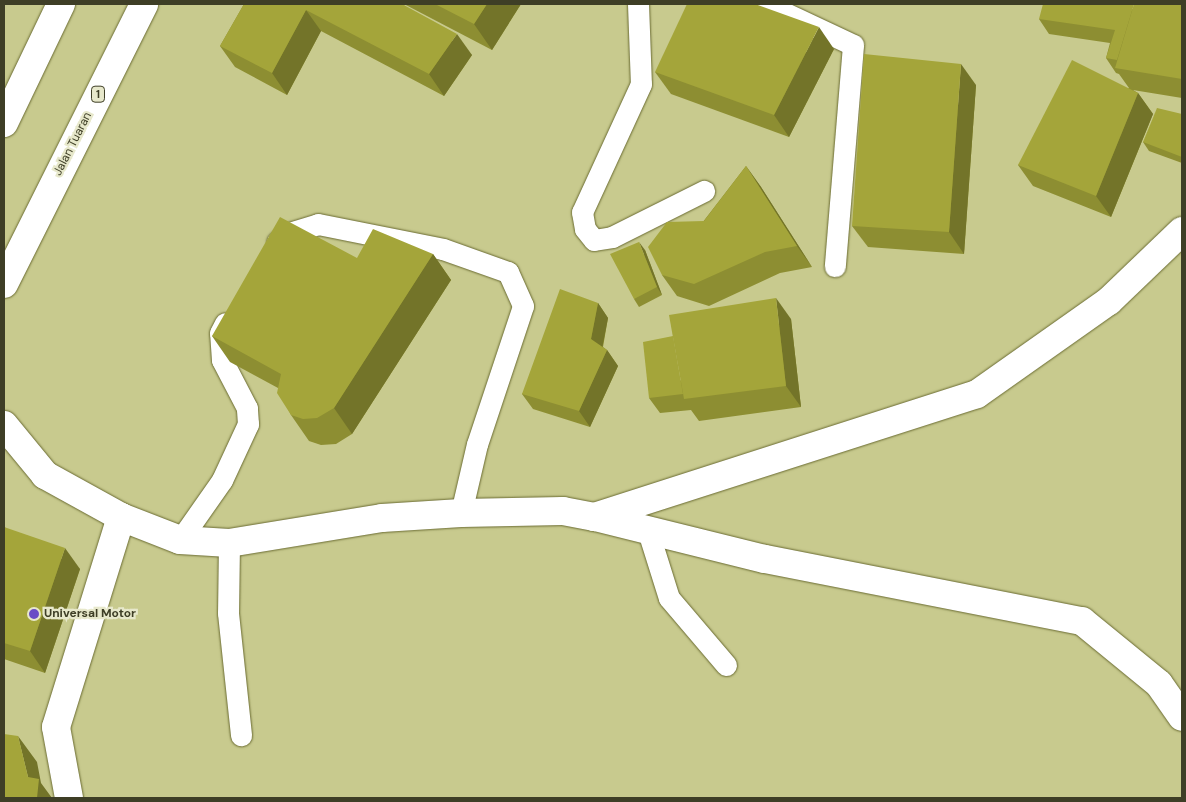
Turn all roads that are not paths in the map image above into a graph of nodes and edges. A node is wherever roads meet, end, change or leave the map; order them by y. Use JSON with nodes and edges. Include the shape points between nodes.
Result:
{"nodes":[{"id":1,"x":61,"y":4,"type":"edge"},
{"id":2,"x":144,"y":4,"type":"edge"},
{"id":3,"x":638,"y":4,"type":"edge"},
{"id":4,"x":766,"y":4,"type":"edge"},
{"id":5,"x":4,"y":120,"type":"edge"},
{"id":6,"x":704,"y":191,"type":"dead end"},
{"id":7,"x":1182,"y":231,"type":"edge"},
{"id":8,"x":260,"y":255,"type":"edge"},
{"id":9,"x":835,"y":266,"type":"dead end"},
{"id":10,"x":4,"y":284,"type":"edge"},
{"id":11,"x":233,"y":307,"type":"edge"},
{"id":12,"x":4,"y":425,"type":"edge"},
{"id":13,"x":461,"y":513,"type":"junction"},
{"id":14,"x":594,"y":516,"type":"junction"},
{"id":15,"x":121,"y":517,"type":"junction"},
{"id":16,"x":647,"y":528,"type":"junction"},
{"id":17,"x":180,"y":540,"type":"junction"},
{"id":18,"x":230,"y":543,"type":"junction"},
{"id":19,"x":726,"y":665,"type":"dead end"},
{"id":20,"x":1182,"y":717,"type":"edge"},
{"id":21,"x":241,"y":735,"type":"dead end"},
{"id":22,"x":69,"y":798,"type":"edge"}],
"edges":[{"from":1,"to":5,"type":"street"},
{"from":2,"to":10,"type":"street","name":"Jalan Tuaran","number":"1"},
{"from":3,"to":6,"type":"lane","via":[[641,84],[582,212],[585,229],[594,240],[612,236]]},
{"from":4,"to":9,"type":"lane","via":[[853,45]]},
{"from":7,"to":14,"type":"street","via":[[1109,301],[977,394]]},
{"from":8,"to":13,"type":"lane","via":[[289,233],[318,224],[443,249],[508,272],[523,306],[477,444]]},
{"from":11,"to":17,"type":"lane","via":[[220,333],[222,360],[247,408],[248,424],[222,480]]},
{"from":12,"to":15,"type":"street","via":[[45,475]]},
{"from":13,"to":14,"type":"street","via":[[563,511]]},
{"from":13,"to":18,"type":"street","via":[[382,518]]},
{"from":14,"to":16,"type":"street"},
{"from":15,"to":17,"type":"street"},
{"from":15,"to":22,"type":"street","via":[[56,728]]},
{"from":16,"to":19,"type":"lane","via":[[669,598]]},
{"from":16,"to":20,"type":"street","via":[[764,559],[1082,621],[1159,684]]},
{"from":17,"to":18,"type":"street"},
{"from":18,"to":21,"type":"lane","via":[[228,613]]}]}
